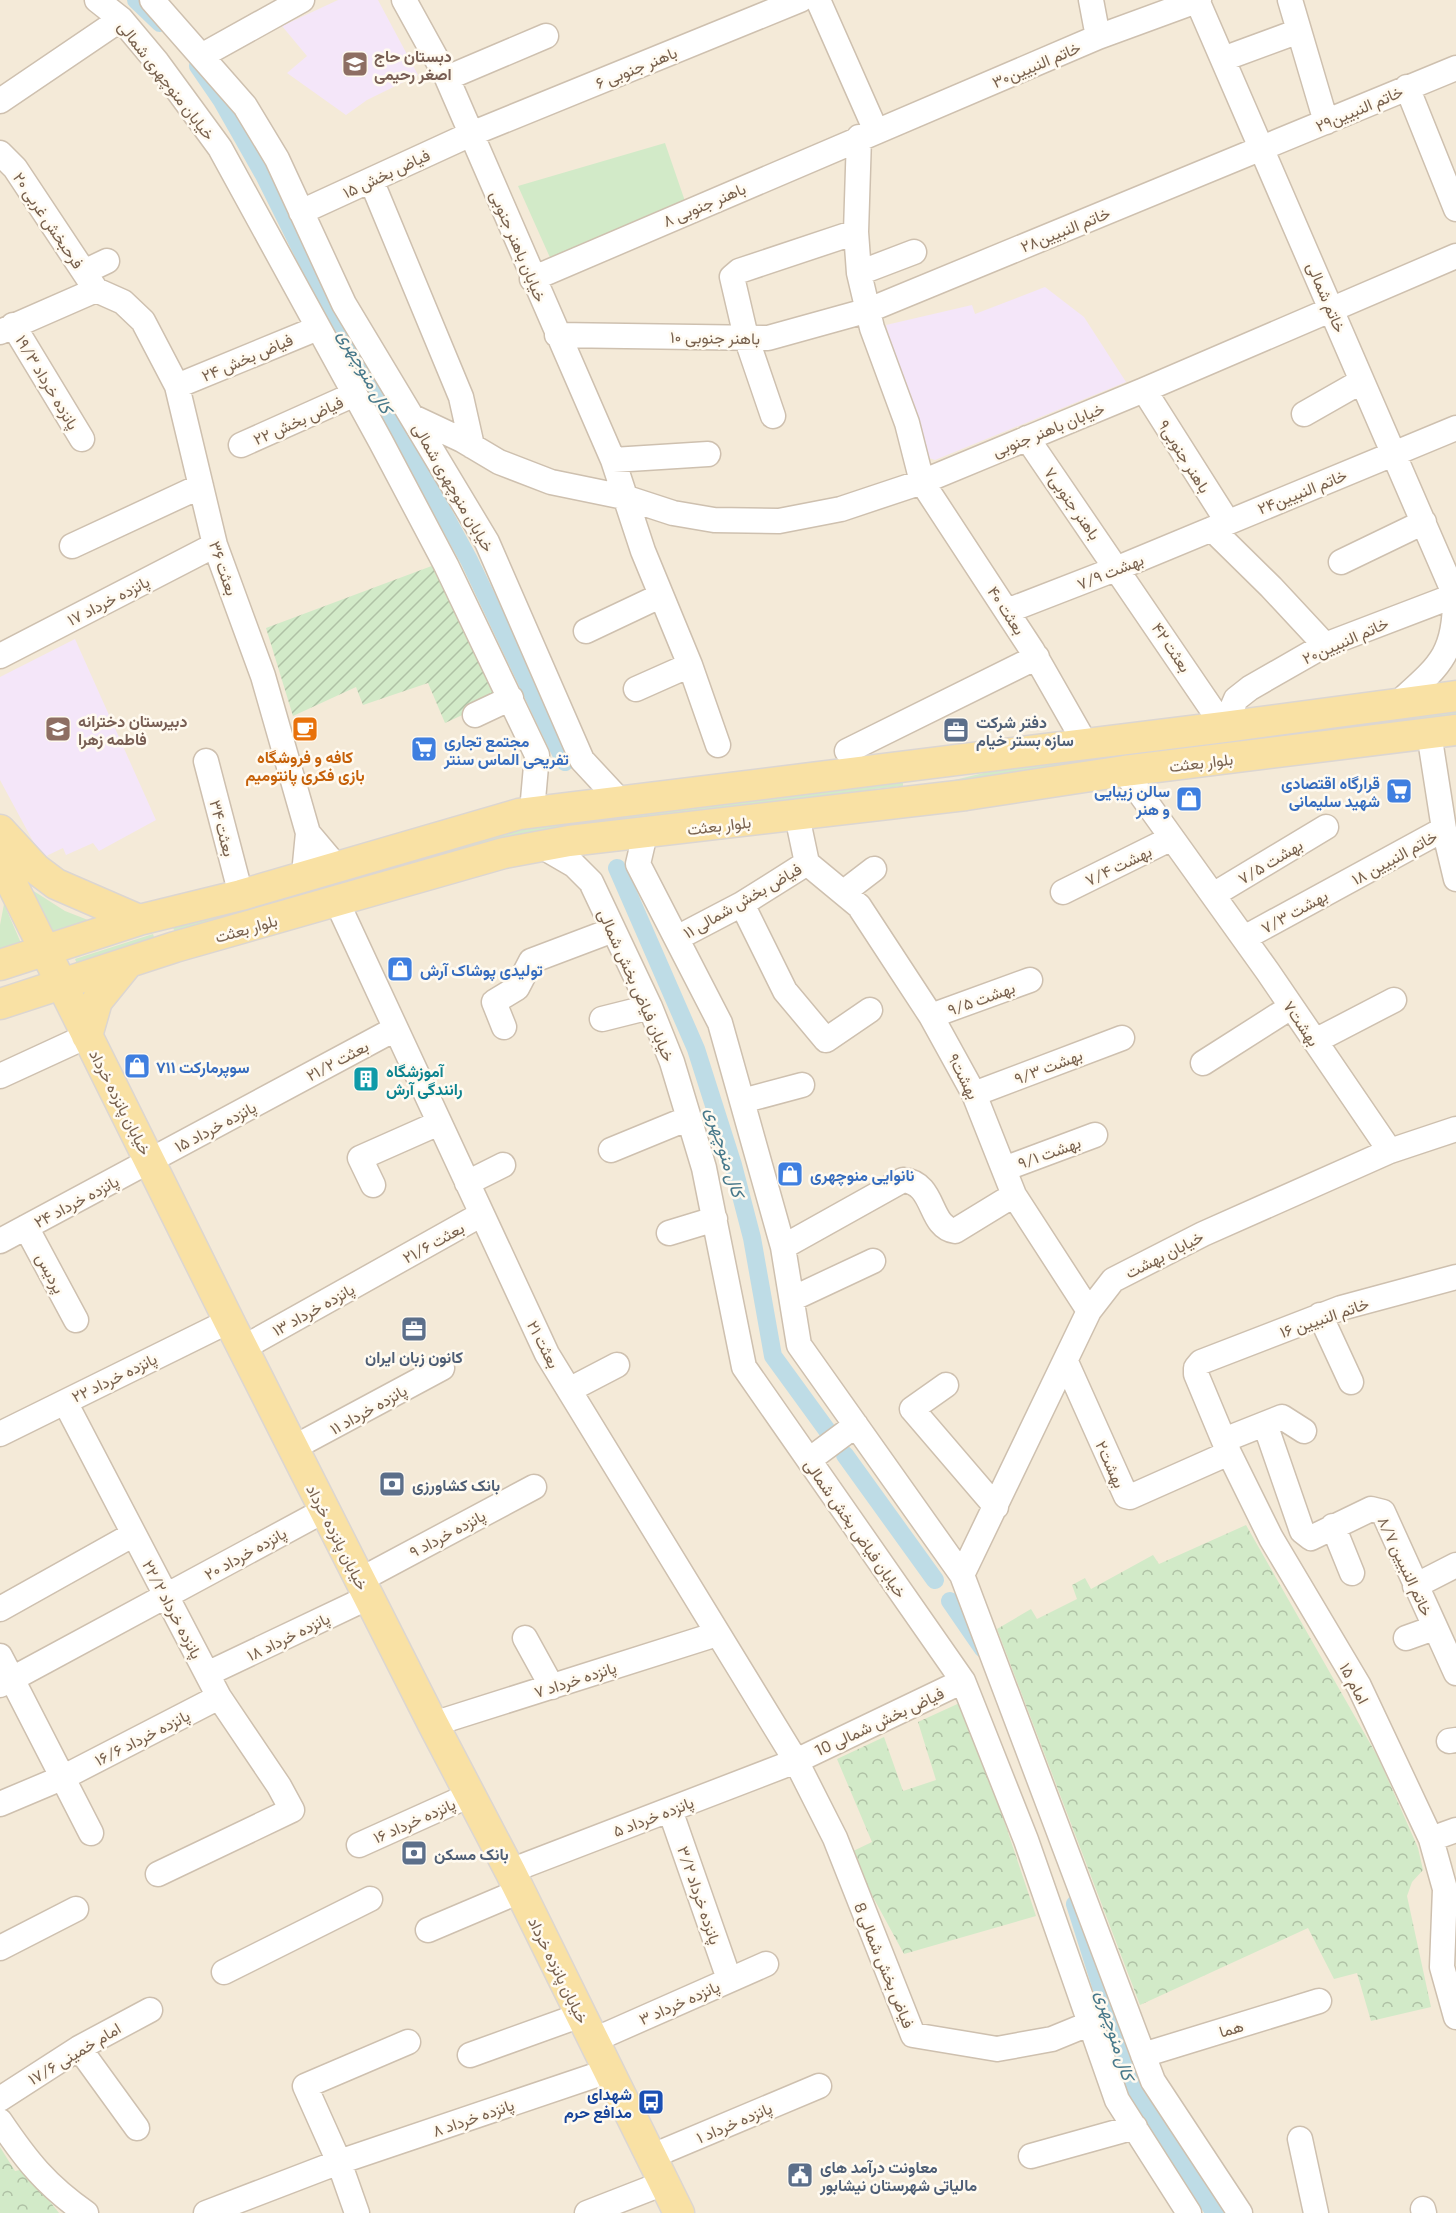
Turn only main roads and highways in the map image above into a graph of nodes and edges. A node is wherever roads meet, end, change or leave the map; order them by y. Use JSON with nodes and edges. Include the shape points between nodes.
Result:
{"nodes":[{"id":1,"x":1456,"y":696,"type":"edge"},
{"id":2,"x":1442,"y":731,"type":"edge"},
{"id":3,"x":923,"y":764,"type":"junction"},
{"id":4,"x":928,"y":800,"type":"junction"},
{"id":5,"x":0,"y":830,"type":"edge"},
{"id":6,"x":0,"y":860,"type":"edge"},
{"id":7,"x":152,"y":917,"type":"junction"},
{"id":8,"x":175,"y":947,"type":"junction"},
{"id":9,"x":45,"y":951,"type":"junction"},
{"id":10,"x":127,"y":964,"type":"junction"},
{"id":11,"x":0,"y":965,"type":"edge"},
{"id":12,"x":62,"y":986,"type":"junction"},
{"id":13,"x":0,"y":1004,"type":"edge"},
{"id":14,"x":87,"y":1036,"type":"junction"},
{"id":15,"x":680,"y":2213,"type":"edge"}],
"edges":[{"from":1,"to":3,"type":"main road","name":"بلوار بعثت"},
{"from":2,"to":4,"type":"main road","name":"بلوار بعثت"},
{"from":3,"to":4,"type":"main road"},
{"from":3,"to":7,"type":"main road","name":"بلوار بعثت","via":[[532,811]]},
{"from":4,"to":8,"type":"main road","name":"بلوار بعثت","via":[[504,853]]},
{"from":5,"to":7,"type":"main road","via":[[36,869],[56,884]]},
{"from":6,"to":9,"type":"main road","name":"خیابان پانزده خرداد"},
{"from":7,"to":8,"type":"main road"},
{"from":7,"to":9,"type":"main road","name":"بلوار بعثت"},
{"from":8,"to":10,"type":"main road","name":"بلوار بعثت"},
{"from":9,"to":11,"type":"main road","name":"بلوار بعثت"},
{"from":9,"to":12,"type":"main road","name":"خیابان پانزده خرداد"},
{"from":10,"to":12,"type":"main road","name":"بلوار بعثت"},
{"from":10,"to":14,"type":"main road","via":[[98,1001]]},
{"from":12,"to":13,"type":"main road","name":"بلوار بعثت"},
{"from":12,"to":14,"type":"main road","name":"خیابان پانزده خرداد"},
{"from":14,"to":15,"type":"main road","name":"خیابان پانزده خرداد"}]}
